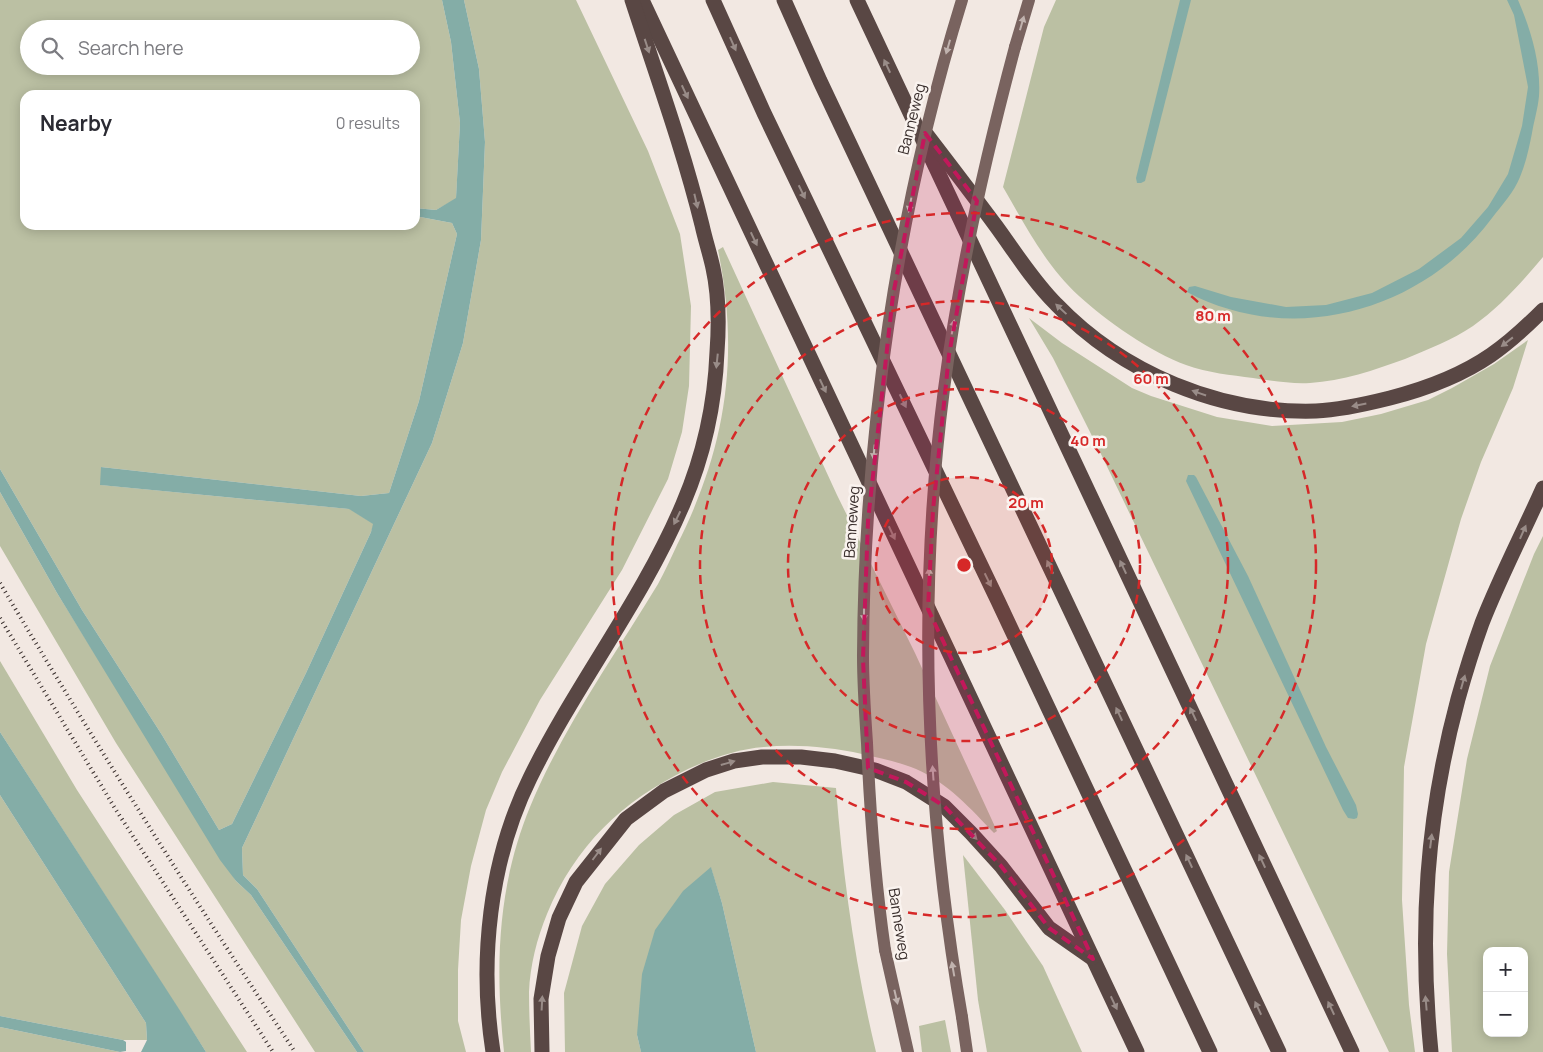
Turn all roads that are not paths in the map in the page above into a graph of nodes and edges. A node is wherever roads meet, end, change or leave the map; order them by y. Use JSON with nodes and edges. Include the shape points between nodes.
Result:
{"nodes":[{"id":1,"x":632,"y":0,"type":"edge"},
{"id":2,"x":642,"y":0,"type":"edge"},
{"id":3,"x":713,"y":0,"type":"edge"},
{"id":4,"x":784,"y":0,"type":"edge"},
{"id":5,"x":857,"y":0,"type":"edge"},
{"id":6,"x":962,"y":0,"type":"edge"},
{"id":7,"x":1029,"y":0,"type":"edge"},
{"id":8,"x":908,"y":110,"type":"junction"},
{"id":9,"x":1543,"y":310,"type":"edge"},
{"id":10,"x":1543,"y":488,"type":"edge"},
{"id":11,"x":1093,"y":959,"type":"junction"},
{"id":12,"x":493,"y":1052,"type":"edge"},
{"id":13,"x":542,"y":1052,"type":"edge"},
{"id":14,"x":908,"y":1052,"type":"edge"},
{"id":15,"x":967,"y":1052,"type":"edge"},
{"id":16,"x":1137,"y":1052,"type":"edge"},
{"id":17,"x":1210,"y":1052,"type":"edge"},
{"id":18,"x":1279,"y":1052,"type":"edge"},
{"id":19,"x":1352,"y":1052,"type":"edge"},
{"id":20,"x":1431,"y":1052,"type":"edge"}],
"edges":[{"from":1,"to":12,"type":"highway","one_way":true,"via":[[691,178],[714,270],[718,353],[712,404],[684,503],[659,555],[560,722],[529,780],[513,820],[499,864],[489,941],[488,1006]]},
{"from":2,"to":11,"type":"highway","one_way":true},
{"from":3,"to":17,"type":"highway","one_way":true},
{"from":18,"to":4,"type":"highway","one_way":true},
{"from":8,"to":5,"type":"highway","one_way":true},
{"from":6,"to":14,"type":"main road","name":"Banneweg","one_way":true,"bridge":true,"via":[[920,152],[903,240],[880,387],[864,572],[863,659],[868,780],[878,904]]},
{"from":15,"to":7,"type":"main road","one_way":true,"bridge":true,"via":[[937,840],[930,726],[929,567],[941,419],[952,335],[984,166]]},
{"from":9,"to":8,"type":"highway","one_way":true,"via":[[1490,355],[1411,393],[1354,406],[1290,411],[1243,406],[1205,396],[1129,361],[1096,340],[1056,304]]},
{"from":19,"to":8,"type":"highway","one_way":true},
{"from":20,"to":10,"type":"highway","one_way":true,"via":[[1426,999],[1425,902],[1441,770],[1461,688],[1482,623]]},
{"from":13,"to":11,"type":"highway","one_way":true,"via":[[541,999],[548,956],[558,918],[576,882],[626,819],[664,791],[706,770],[734,761],[762,757],[836,761],[875,770],[906,782],[944,806],[1001,866],[1049,928]]},
{"from":11,"to":16,"type":"highway","one_way":true}]}
